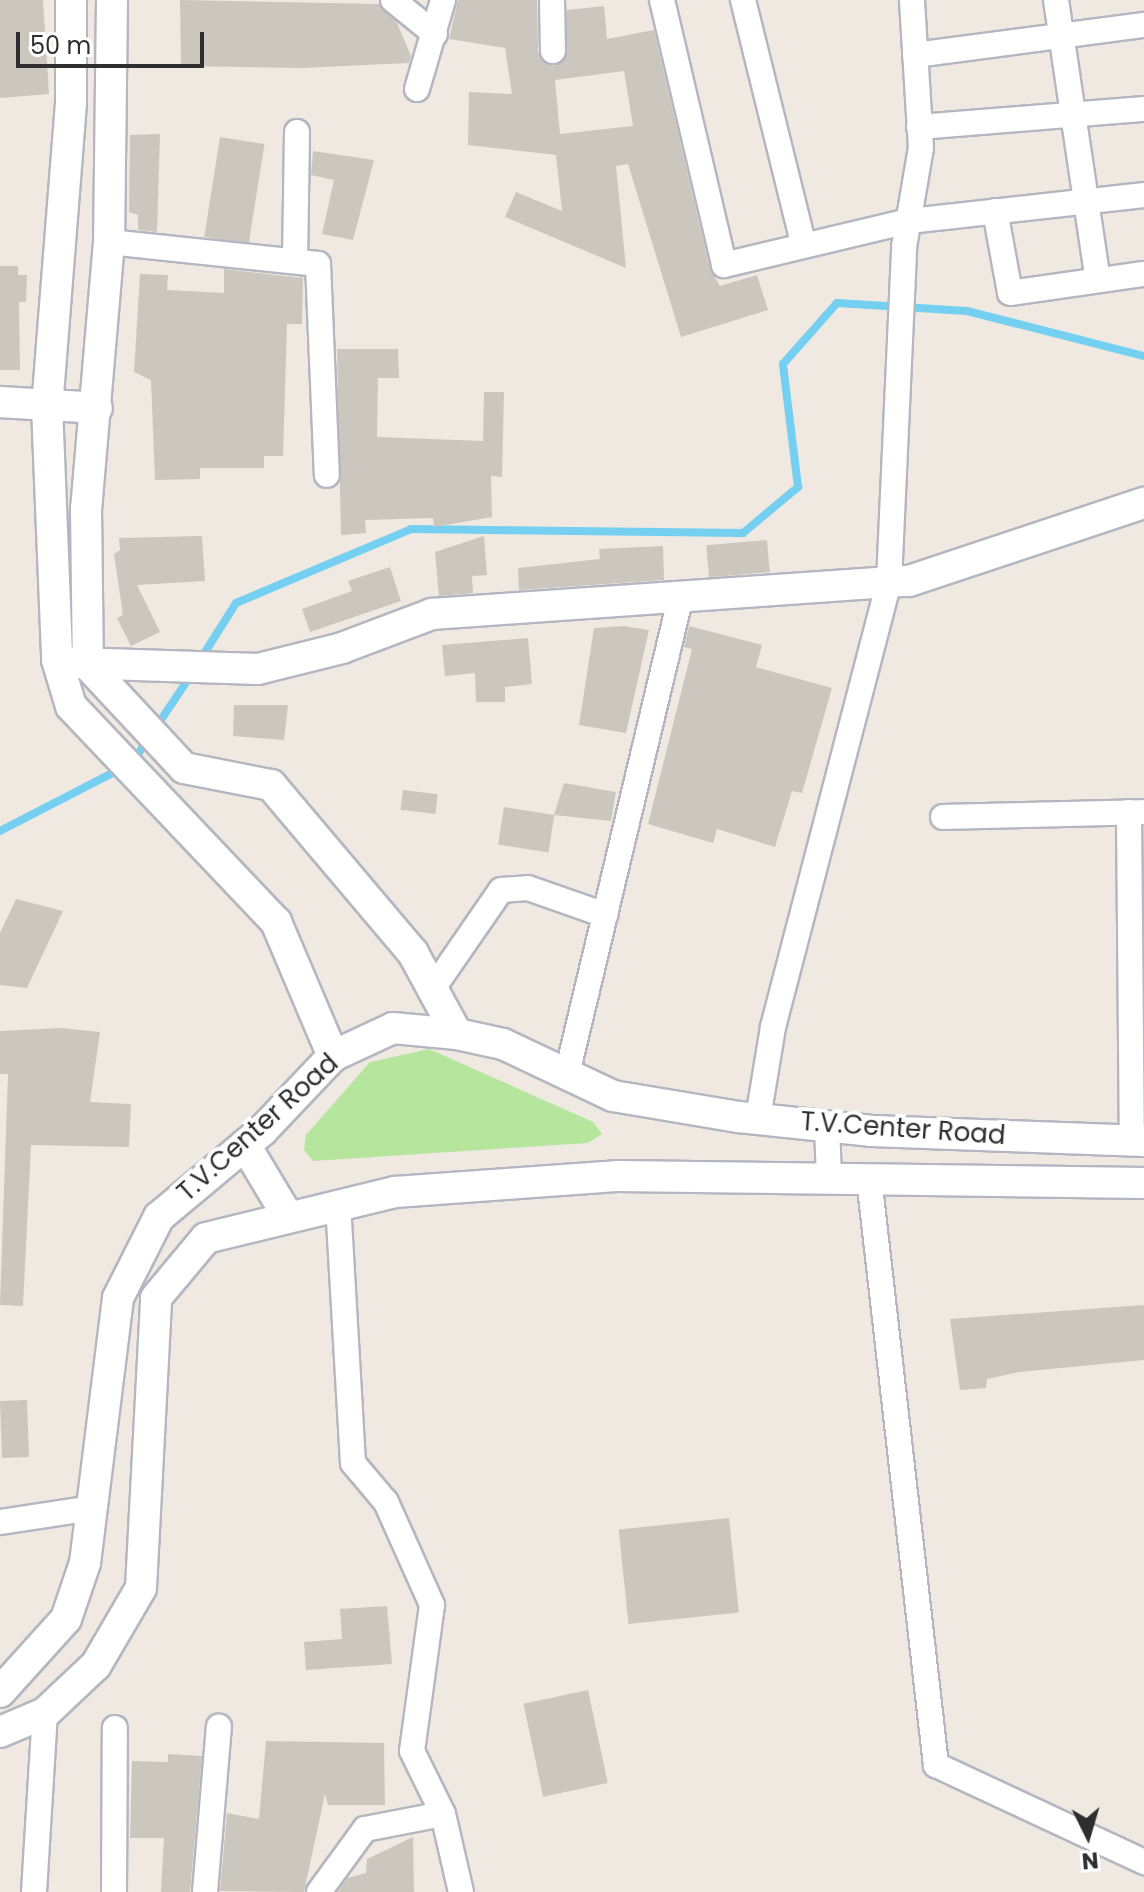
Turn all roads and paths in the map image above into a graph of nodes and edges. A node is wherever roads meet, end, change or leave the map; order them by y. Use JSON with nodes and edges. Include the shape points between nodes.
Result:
{"nodes":[{"id":1,"x":71,"y":0,"type":"edge"},
{"id":2,"x":112,"y":0,"type":"edge"},
{"id":3,"x":393,"y":0,"type":"edge"},
{"id":4,"x":443,"y":0,"type":"edge"},
{"id":5,"x":552,"y":0,"type":"edge"},
{"id":6,"x":662,"y":0,"type":"edge"},
{"id":7,"x":743,"y":0,"type":"edge"},
{"id":8,"x":912,"y":0,"type":"edge"},
{"id":9,"x":1056,"y":0,"type":"edge"},
{"id":10,"x":1144,"y":25,"type":"edge"},
{"id":11,"x":435,"y":34,"type":"junction"},
{"id":12,"x":1062,"y":35,"type":"junction"},
{"id":13,"x":553,"y":51,"type":"dead end"},
{"id":14,"x":915,"y":55,"type":"junction"},
{"id":15,"x":417,"y":89,"type":"dead end"},
{"id":16,"x":1144,"y":109,"type":"edge"},
{"id":17,"x":1073,"y":116,"type":"junction"},
{"id":18,"x":919,"y":127,"type":"junction"},
{"id":19,"x":297,"y":132,"type":"dead end"},
{"id":20,"x":1144,"y":195,"type":"edge"},
{"id":21,"x":1086,"y":201,"type":"junction"},
{"id":22,"x":995,"y":211,"type":"junction"},
{"id":23,"x":909,"y":221,"type":"junction"},
{"id":24,"x":109,"y":242,"type":"junction"},
{"id":25,"x":803,"y":243,"type":"junction"},
{"id":26,"x":295,"y":261,"type":"junction"},
{"id":27,"x":1144,"y":274,"type":"edge"},
{"id":28,"x":1098,"y":280,"type":"junction"},
{"id":29,"x":0,"y":402,"type":"edge"},
{"id":30,"x":47,"y":406,"type":"junction"},
{"id":31,"x":97,"y":408,"type":"junction"},
{"id":32,"x":327,"y":475,"type":"dead end"},
{"id":33,"x":1144,"y":503,"type":"edge"},
{"id":34,"x":889,"y":582,"type":"junction"},
{"id":35,"x":681,"y":597,"type":"junction"},
{"id":36,"x":57,"y":660,"type":"junction"},
{"id":37,"x":94,"y":675,"type":"junction"},
{"id":38,"x":1137,"y":812,"type":"edge"},
{"id":39,"x":943,"y":817,"type":"dead end"},
{"id":40,"x":605,"y":915,"type":"junction"},
{"id":41,"x":432,"y":990,"type":"junction"},
{"id":42,"x":457,"y":1034,"type":"junction"},
{"id":43,"x":333,"y":1056,"type":"junction"},
{"id":44,"x":567,"y":1074,"type":"junction"},
{"id":45,"x":758,"y":1118,"type":"junction"},
{"id":46,"x":827,"y":1126,"type":"junction"},
{"id":47,"x":1138,"y":1141,"type":"edge"},
{"id":48,"x":245,"y":1145,"type":"junction"},
{"id":49,"x":829,"y":1177,"type":"junction"},
{"id":50,"x":869,"y":1178,"type":"junction"},
{"id":51,"x":1144,"y":1183,"type":"edge"},
{"id":52,"x":338,"y":1203,"type":"junction"},
{"id":53,"x":287,"y":1215,"type":"junction"},
{"id":54,"x":93,"y":1508,"type":"junction"},
{"id":55,"x":0,"y":1522,"type":"edge"},
{"id":56,"x":0,"y":1692,"type":"edge"},
{"id":57,"x":45,"y":1713,"type":"junction"},
{"id":58,"x":219,"y":1727,"type":"dead end"},
{"id":59,"x":115,"y":1728,"type":"dead end"},
{"id":60,"x":0,"y":1732,"type":"edge"},
{"id":61,"x":443,"y":1814,"type":"junction"},
{"id":62,"x":1144,"y":1862,"type":"edge"},
{"id":63,"x":34,"y":1892,"type":"edge"},
{"id":64,"x":114,"y":1892,"type":"edge"},
{"id":65,"x":205,"y":1892,"type":"edge"},
{"id":66,"x":319,"y":1892,"type":"edge"},
{"id":67,"x":461,"y":1892,"type":"edge"}],
"edges":[{"from":1,"to":30,"type":"street","via":[[71,103]]},
{"from":2,"to":24,"type":"street"},
{"from":3,"to":11,"type":"street"},
{"from":4,"to":11,"type":"street"},
{"from":5,"to":13,"type":"street"},
{"from":6,"to":25,"type":"street","via":[[724,265]]},
{"from":7,"to":25,"type":"street"},
{"from":8,"to":14,"type":"street"},
{"from":9,"to":12,"type":"street"},
{"from":10,"to":12,"type":"street"},
{"from":11,"to":15,"type":"street"},
{"from":12,"to":14,"type":"street"},
{"from":12,"to":17,"type":"street"},
{"from":14,"to":18,"type":"street"},
{"from":16,"to":17,"type":"street"},
{"from":17,"to":18,"type":"street"},
{"from":17,"to":21,"type":"street"},
{"from":18,"to":23,"type":"street"},
{"from":19,"to":26,"type":"street"},
{"from":20,"to":21,"type":"street"},
{"from":21,"to":22,"type":"street"},
{"from":21,"to":28,"type":"street"},
{"from":22,"to":23,"type":"street"},
{"from":22,"to":28,"type":"street","via":[[1010,293]]},
{"from":23,"to":25,"type":"street"},
{"from":23,"to":34,"type":"street"},
{"from":24,"to":26,"type":"street"},
{"from":24,"to":31,"type":"street"},
{"from":26,"to":32,"type":"street","via":[[318,264]]},
{"from":27,"to":28,"type":"street"},
{"from":29,"to":30,"type":"street"},
{"from":30,"to":31,"type":"street"},
{"from":30,"to":36,"type":"street"},
{"from":31,"to":37,"type":"street","via":[[86,508]]},
{"from":33,"to":34,"type":"street","via":[[909,581]]},
{"from":34,"to":35,"type":"street"},
{"from":34,"to":45,"type":"street","via":[[773,1027]]},
{"from":35,"to":37,"type":"street","via":[[432,614],[342,648],[235,671],[137,669]]},
{"from":35,"to":40,"type":"street"},
{"from":36,"to":37,"type":"street"},
{"from":36,"to":43,"type":"street","via":[[71,706],[276,922]]},
{"from":37,"to":41,"type":"street","via":[[184,768],[271,785],[413,953]]},
{"from":38,"to":39,"type":"street"},
{"from":38,"to":47,"type":"street"},
{"from":40,"to":41,"type":"street","via":[[528,888],[501,890]]},
{"from":40,"to":44,"type":"street"},
{"from":41,"to":42,"type":"street"},
{"from":42,"to":43,"type":"street","name":"T.V.Center Road","via":[[393,1028]]},
{"from":42,"to":44,"type":"street","name":"T.V.Center Road","via":[[503,1044]]},
{"from":43,"to":48,"type":"street","name":"T.V.Center Road"},
{"from":44,"to":45,"type":"street","name":"T.V.Center Road","via":[[613,1096]]},
{"from":45,"to":46,"type":"street","name":"T.V.Center Road"},
{"from":46,"to":47,"type":"street","name":"T.V.Center Road"},
{"from":46,"to":49,"type":"street"},
{"from":48,"to":53,"type":"street"},
{"from":48,"to":54,"type":"street","name":"T.V.Center Road","via":[[159,1217],[118,1298]]},
{"from":49,"to":50,"type":"street","name":"T.V.Center Road"},
{"from":49,"to":52,"type":"street","name":"T.V.Center Road","via":[[619,1176],[395,1192]]},
{"from":50,"to":51,"type":"street","name":"T.V.Center Road"},
{"from":50,"to":62,"type":"street","via":[[936,1765]]},
{"from":52,"to":53,"type":"street","name":"T.V.Center Road"},
{"from":52,"to":61,"type":"street","via":[[353,1463],[386,1502],[432,1605],[412,1751]]},
{"from":53,"to":57,"type":"street","name":"T.V.Center Road","via":[[206,1238],[156,1298],[141,1588],[96,1665]]},
{"from":54,"to":55,"type":"street"},
{"from":54,"to":56,"type":"street","name":"T.V.Center Road","via":[[85,1563],[66,1619]]},
{"from":57,"to":60,"type":"street","name":"T.V.Center Road"},
{"from":57,"to":63,"type":"street"},
{"from":58,"to":65,"type":"street"},
{"from":59,"to":64,"type":"street"},
{"from":61,"to":66,"type":"street","via":[[365,1829]]},
{"from":61,"to":67,"type":"street"}]}
